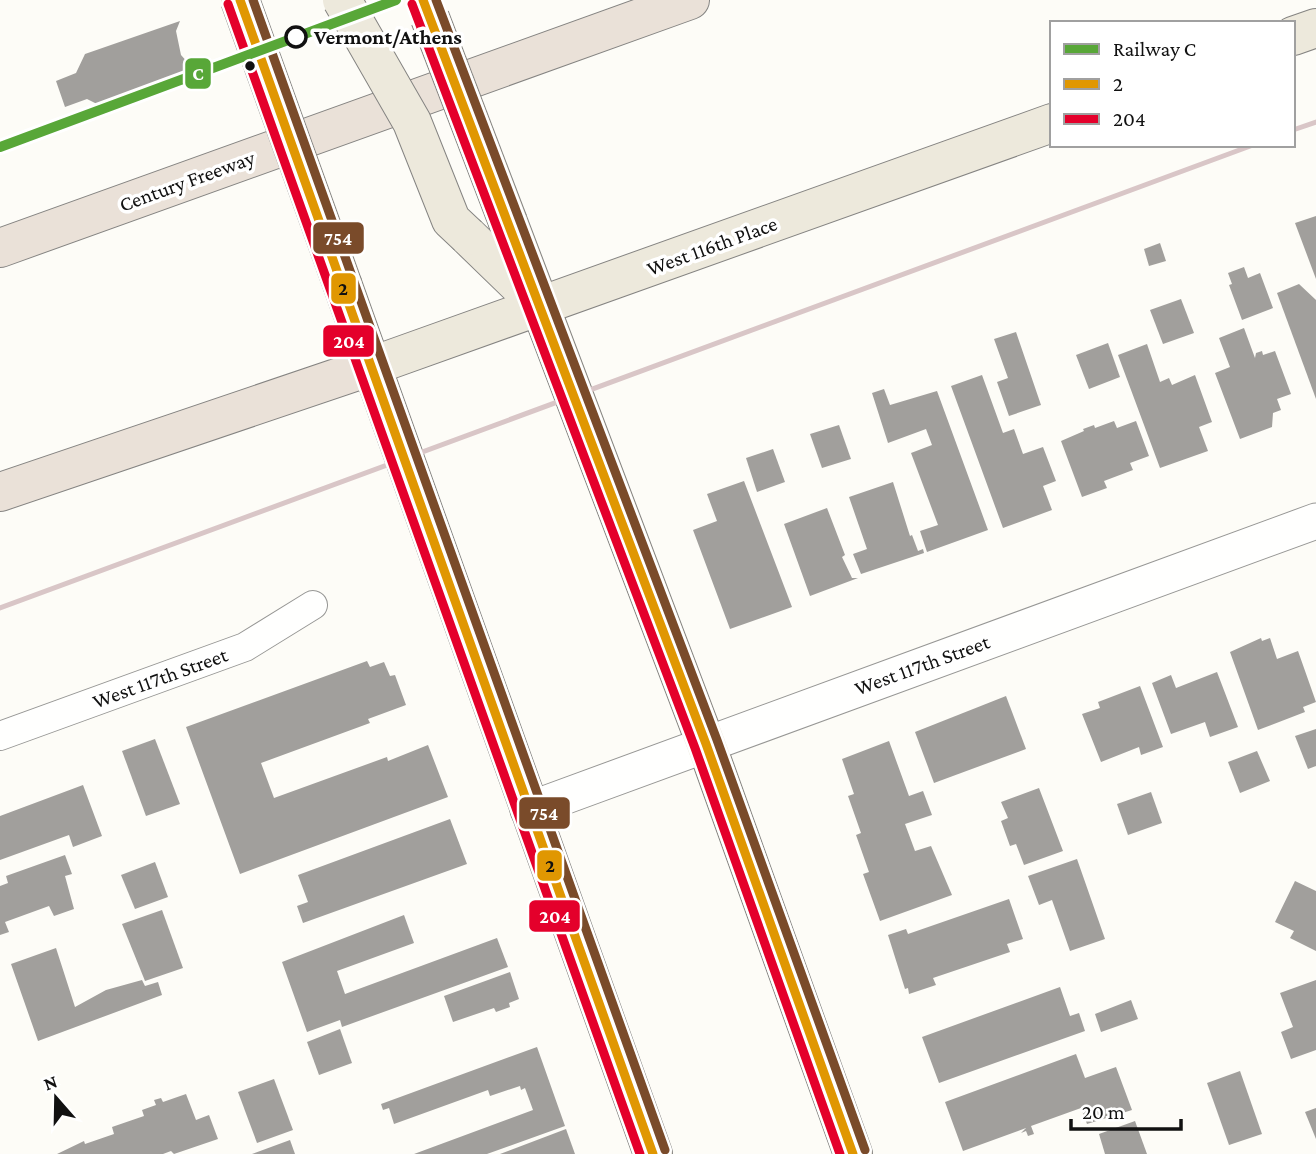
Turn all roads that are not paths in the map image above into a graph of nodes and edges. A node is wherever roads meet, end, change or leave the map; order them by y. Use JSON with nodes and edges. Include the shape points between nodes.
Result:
{"nodes":[{"id":1,"x":240,"y":0,"type":"edge"},
{"id":2,"x":342,"y":0,"type":"edge"},
{"id":3,"x":423,"y":0,"type":"edge"},
{"id":4,"x":690,"y":0,"type":"edge"},
{"id":5,"x":1316,"y":28,"type":"edge"},
{"id":6,"x":1295,"y":35,"type":"edge"},
{"id":7,"x":1050,"y":124,"type":"edge"},
{"id":8,"x":0,"y":248,"type":"edge"},
{"id":9,"x":542,"y":307,"type":"junction"},
{"id":10,"x":372,"y":366,"type":"junction"},
{"id":11,"x":0,"y":492,"type":"edge"},
{"id":12,"x":1316,"y":521,"type":"edge"},
{"id":13,"x":313,"y":606,"type":"dead end"},
{"id":14,"x":0,"y":736,"type":"edge"},
{"id":15,"x":706,"y":744,"type":"junction"},
{"id":16,"x":528,"y":810,"type":"junction"},
{"id":17,"x":653,"y":1154,"type":"edge"},
{"id":18,"x":853,"y":1154,"type":"edge"}],
"edges":[{"from":1,"to":10,"type":"main road","bridge":true},
{"from":2,"to":9,"type":"main road","bridge":true,"via":[[412,122],[451,220]]},
{"from":3,"to":9,"type":"main road","bridge":true},
{"from":4,"to":8,"type":"highway","name":"Century Freeway"},
{"from":5,"to":6,"type":"main road"},
{"from":7,"to":9,"type":"main road","name":"West 116th Place"},
{"from":9,"to":10,"type":"main road","name":"West 116th Place"},
{"from":9,"to":15,"type":"main road"},
{"from":10,"to":11,"type":"highway"},
{"from":10,"to":16,"type":"main road"},
{"from":12,"to":15,"type":"street","name":"West 117th Street"},
{"from":13,"to":14,"type":"street","name":"West 117th Street","via":[[245,647]]},
{"from":15,"to":16,"type":"street","name":"West 117th Street"},
{"from":15,"to":18,"type":"main road"},
{"from":16,"to":17,"type":"main road"}]}
